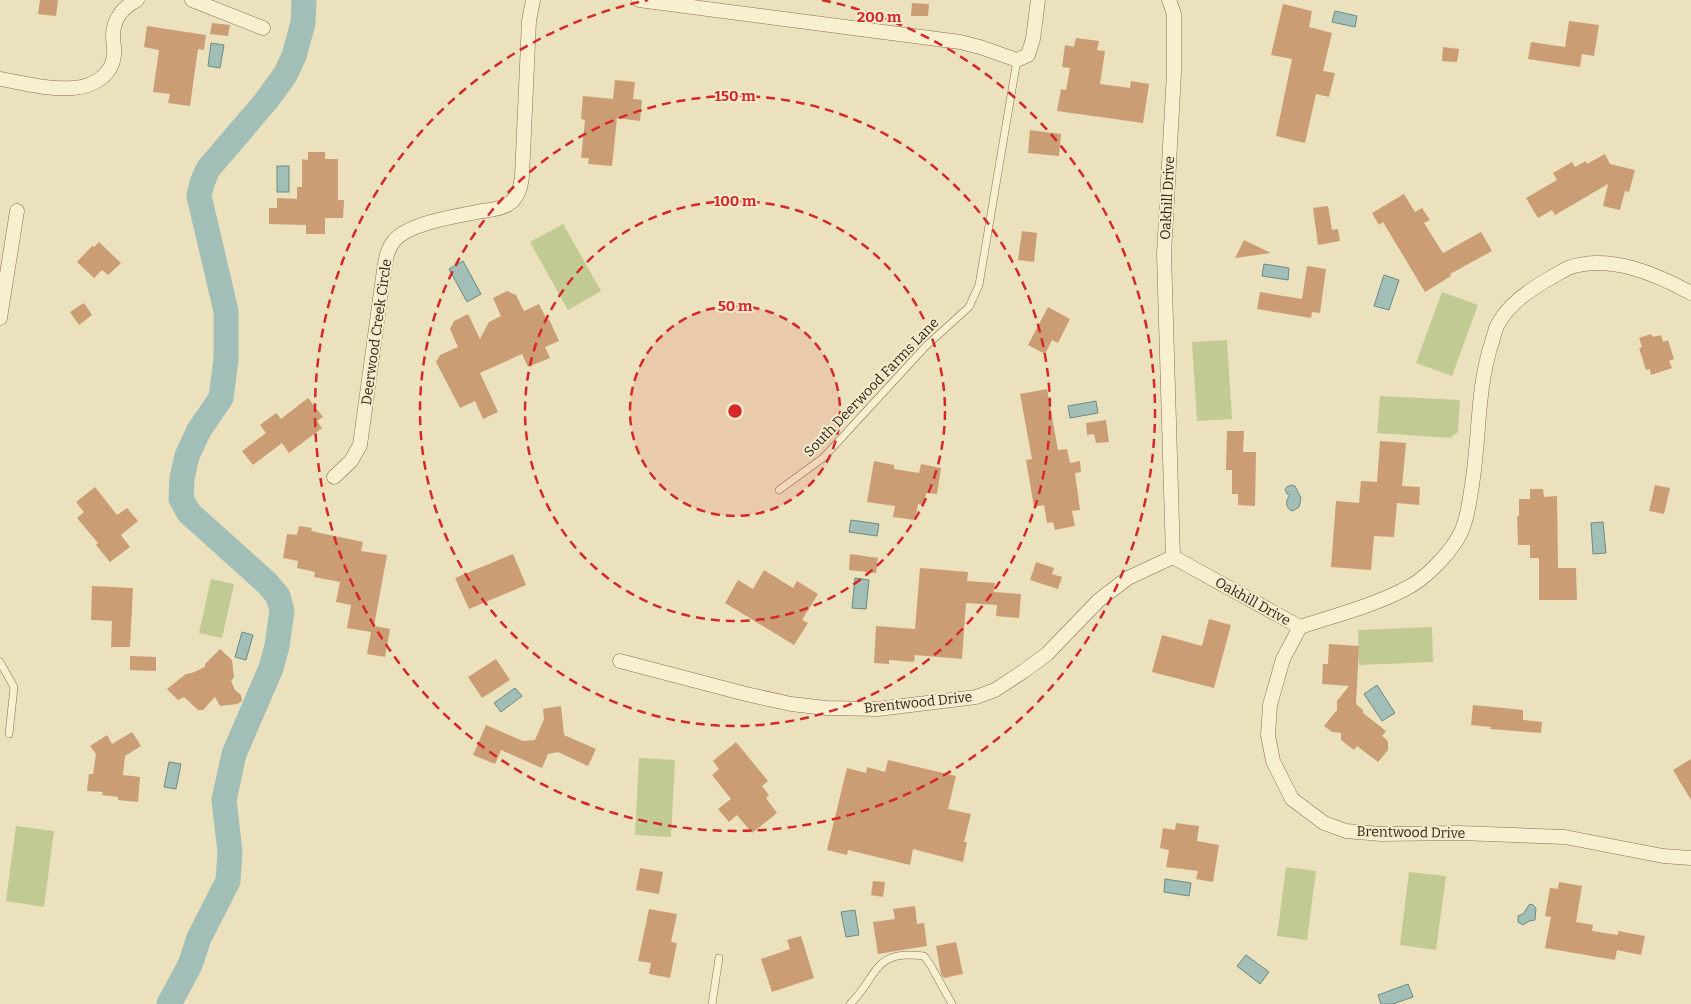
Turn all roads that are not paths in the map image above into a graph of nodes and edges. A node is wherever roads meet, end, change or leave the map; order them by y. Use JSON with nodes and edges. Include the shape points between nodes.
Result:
{"nodes":[{"id":1,"x":137,"y":0,"type":"edge"},
{"id":2,"x":192,"y":0,"type":"edge"},
{"id":3,"x":533,"y":0,"type":"edge"},
{"id":4,"x":639,"y":0,"type":"edge"},
{"id":5,"x":1038,"y":0,"type":"edge"},
{"id":6,"x":1170,"y":0,"type":"edge"},
{"id":7,"x":263,"y":28,"type":"dead end"},
{"id":8,"x":1017,"y":60,"type":"junction"},
{"id":9,"x":0,"y":79,"type":"edge"},
{"id":10,"x":17,"y":211,"type":"dead end"},
{"id":11,"x":1691,"y":293,"type":"edge"},
{"id":12,"x":0,"y":318,"type":"edge"},
{"id":13,"x":334,"y":477,"type":"dead end"},
{"id":14,"x":779,"y":490,"type":"dead end"},
{"id":15,"x":1173,"y":557,"type":"junction"},
{"id":16,"x":1300,"y":627,"type":"junction"},
{"id":17,"x":620,"y":661,"type":"dead end"},
{"id":18,"x":0,"y":662,"type":"edge"},
{"id":19,"x":9,"y":734,"type":"dead end"},
{"id":20,"x":1691,"y":858,"type":"edge"},
{"id":21,"x":719,"y":958,"type":"dead end"},
{"id":22,"x":712,"y":1004,"type":"edge"},
{"id":23,"x":850,"y":1004,"type":"edge"},
{"id":24,"x":952,"y":1004,"type":"edge"}],
"edges":[{"from":1,"to":9,"type":"street","via":[[116,20],[113,64],[95,82],[62,88]]},
{"from":2,"to":7,"type":"street"},
{"from":3,"to":13,"type":"street","name":"Deerwood Creek Circle","via":[[519,192],[499,208],[458,215],[401,233],[390,247],[385,263],[360,445],[351,461]]},
{"from":4,"to":8,"type":"street","via":[[960,42]]},
{"from":5,"to":8,"type":"street","via":[[1028,55]]},
{"from":6,"to":15,"type":"street","name":"Oakhill Drive","via":[[1174,14],[1174,73],[1164,254]]},
{"from":8,"to":14,"type":"lane","name":"South Deerwood Farms Lane","via":[[979,285],[969,307],[926,346],[823,458]]},
{"from":10,"to":12,"type":"street"},
{"from":11,"to":16,"type":"street","name":"Oakhill Drive","via":[[1666,279],[1599,262],[1569,268],[1533,287],[1498,324],[1487,358],[1474,478],[1459,537],[1447,553],[1408,588]]},
{"from":15,"to":16,"type":"street","name":"Oakhill Drive"},
{"from":15,"to":17,"type":"street","name":"Brentwood Drive","via":[[1128,578],[1099,600],[1039,660],[995,690],[976,697],[878,709],[826,708],[746,694]]},
{"from":16,"to":20,"type":"street","name":"Brentwood Drive","via":[[1283,659],[1272,696],[1268,735],[1273,761],[1292,799],[1324,823],[1346,831],[1382,834],[1565,837]]},
{"from":18,"to":19,"type":"lane","via":[[14,687]]},
{"from":21,"to":22,"type":"lane"},
{"from":23,"to":24,"type":"lane","via":[[884,960],[907,954],[924,956]]}]}
